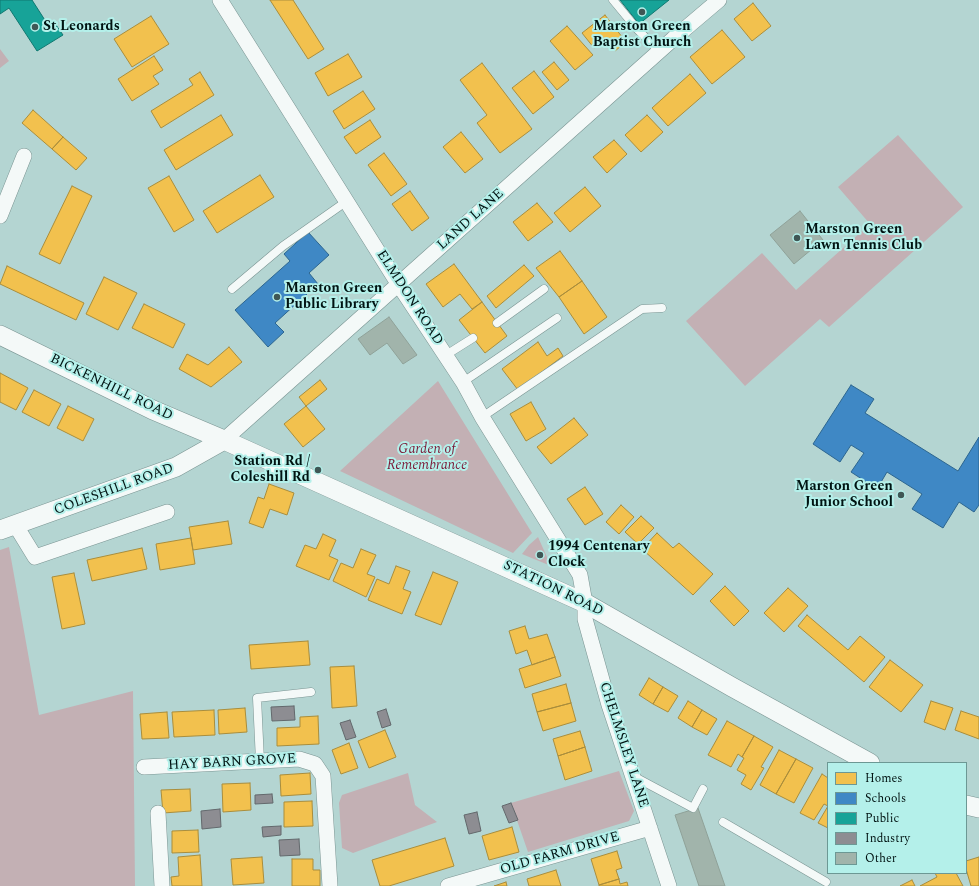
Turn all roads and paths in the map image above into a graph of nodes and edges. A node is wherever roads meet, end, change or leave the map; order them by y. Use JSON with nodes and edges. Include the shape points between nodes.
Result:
{"nodes":[{"id":1,"x":220,"y":0,"type":"edge"},
{"id":2,"x":613,"y":0,"type":"edge"},
{"id":3,"x":719,"y":0,"type":"edge"},
{"id":4,"x":659,"y":51,"type":"junction"},
{"id":5,"x":24,"y":156,"type":"dead end"},
{"id":6,"x":347,"y":202,"type":"junction"},
{"id":7,"x":0,"y":216,"type":"edge"},
{"id":8,"x":399,"y":284,"type":"junction"},
{"id":9,"x":232,"y":289,"type":"dead end"},
{"id":10,"x":544,"y":289,"type":"dead end"},
{"id":11,"x":662,"y":308,"type":"dead end"},
{"id":12,"x":557,"y":318,"type":"dead end"},
{"id":13,"x":497,"y":323,"type":"dead end"},
{"id":14,"x":0,"y":335,"type":"edge"},
{"id":15,"x":473,"y":338,"type":"dead end"},
{"id":16,"x":446,"y":356,"type":"junction"},
{"id":17,"x":463,"y":382,"type":"junction"},
{"id":18,"x":482,"y":417,"type":"junction"},
{"id":19,"x":224,"y":440,"type":"junction"},
{"id":20,"x":167,"y":512,"type":"dead end"},
{"id":21,"x":8,"y":528,"type":"edge"},
{"id":22,"x":585,"y":602,"type":"junction"},
{"id":23,"x":312,"y":692,"type":"dead end"},
{"id":24,"x":260,"y":761,"type":"junction"},
{"id":25,"x":868,"y":762,"type":"edge"},
{"id":26,"x":144,"y":767,"type":"dead end"},
{"id":27,"x":633,"y":776,"type":"junction"},
{"id":28,"x":703,"y":789,"type":"dead end"},
{"id":29,"x":967,"y":806,"type":"edge"},
{"id":30,"x":979,"y":808,"type":"edge"},
{"id":31,"x":158,"y":813,"type":"dead end"},
{"id":32,"x":723,"y":822,"type":"dead end"},
{"id":33,"x":650,"y":828,"type":"junction"},
{"id":34,"x":826,"y":882,"type":"dead end"},
{"id":35,"x":162,"y":886,"type":"edge"},
{"id":36,"x":330,"y":886,"type":"edge"},
{"id":37,"x":448,"y":886,"type":"edge"},
{"id":38,"x":669,"y":886,"type":"edge"}],
"edges":[{"from":1,"to":6,"type":"street","name":"ELMDON ROAD"},
{"from":2,"to":4,"type":"lane"},
{"from":3,"to":4,"type":"street","name":"LAND LANE"},
{"from":4,"to":8,"type":"street","name":"LAND LANE"},
{"from":5,"to":7,"type":"street"},
{"from":6,"to":8,"type":"street","name":"ELMDON ROAD"},
{"from":6,"to":9,"type":"lane","via":[[283,246]]},
{"from":8,"to":16,"type":"street","name":"ELMDON ROAD"},
{"from":8,"to":19,"type":"street","name":"LAND LANE"},
{"from":10,"to":13,"type":"lane"},
{"from":11,"to":18,"type":"lane","via":[[642,309]]},
{"from":12,"to":17,"type":"lane"},
{"from":14,"to":19,"type":"street","name":"BICKENHILL ROAD","via":[[153,410]]},
{"from":15,"to":16,"type":"lane"},
{"from":16,"to":17,"type":"street","name":"ELMDON ROAD"},
{"from":17,"to":18,"type":"street","name":"ELMDON ROAD"},
{"from":18,"to":22,"type":"street","name":"ELMDON ROAD","via":[[580,574]]},
{"from":19,"to":21,"type":"street","name":"COLESHILL ROAD","via":[[176,468]]},
{"from":19,"to":22,"type":"street","name":"STATION ROAD"},
{"from":20,"to":21,"type":"street","via":[[35,557]]},
{"from":22,"to":25,"type":"street","name":"STATION ROAD"},
{"from":22,"to":27,"type":"street","name":"CHELMSLEY LANE","via":[[591,640]]},
{"from":23,"to":24,"type":"lane","via":[[257,698]]},
{"from":24,"to":26,"type":"street","name":"HAY BARN GROVE"},
{"from":24,"to":36,"type":"street","name":"HAY BARN GROVE","via":[[299,759],[316,764],[323,776]]},
{"from":27,"to":28,"type":"lane","via":[[693,808]]},
{"from":27,"to":33,"type":"street","name":"CHELMSLEY LANE"},
{"from":29,"to":30,"type":"street"},
{"from":31,"to":35,"type":"street"},
{"from":32,"to":34,"type":"lane"},
{"from":33,"to":37,"type":"street","name":"OLD FARM DRIVE"},
{"from":33,"to":38,"type":"street","name":"CHELMSLEY LANE"}]}
